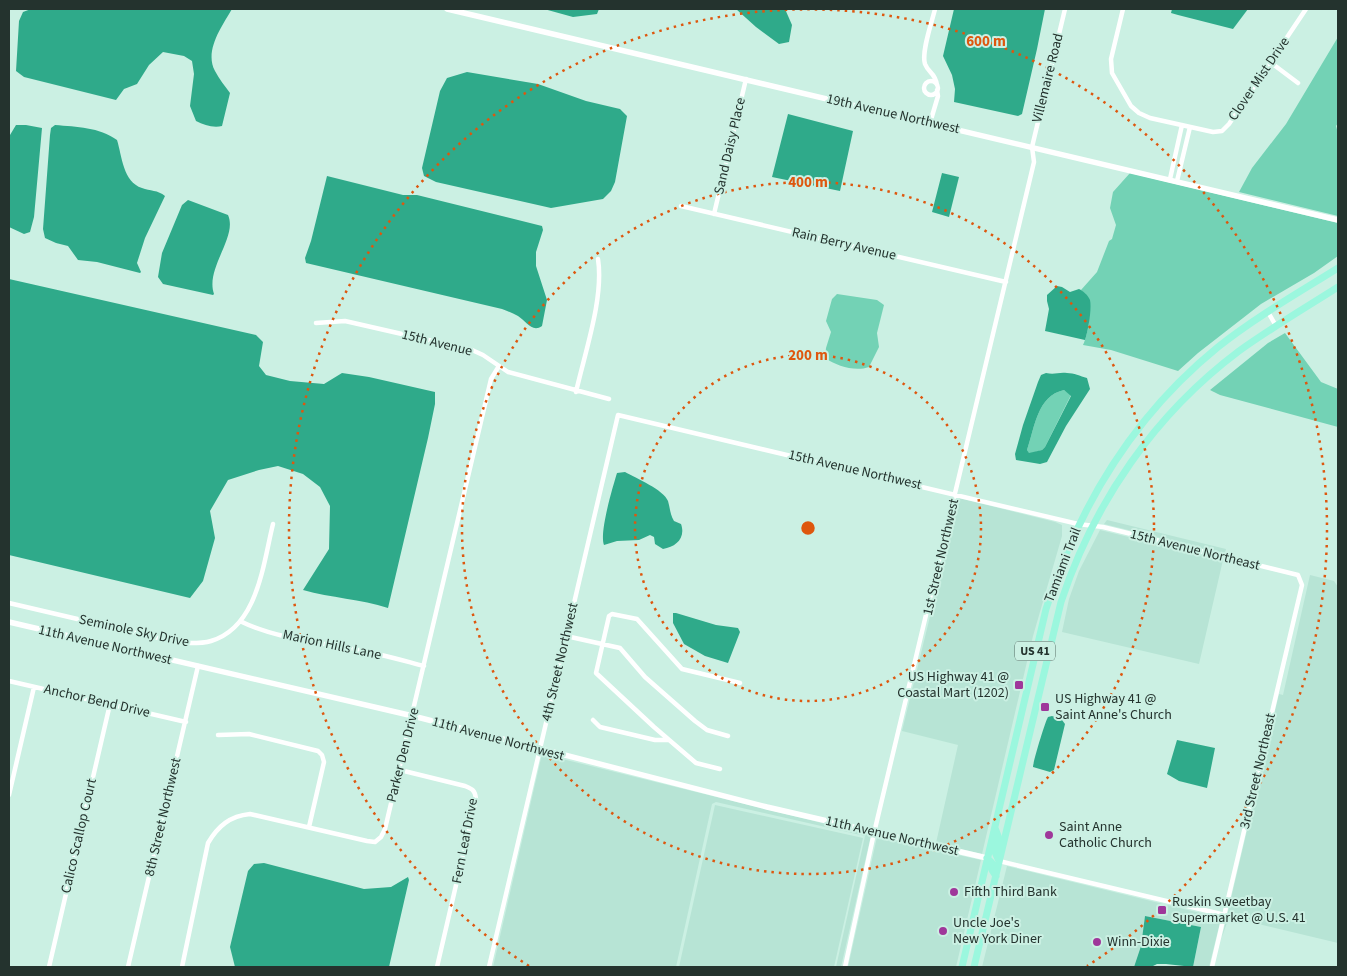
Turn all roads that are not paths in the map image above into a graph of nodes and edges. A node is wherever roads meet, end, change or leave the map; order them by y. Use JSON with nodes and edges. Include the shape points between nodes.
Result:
{"nodes":[{"id":1,"x":447,"y":9,"type":"edge"},
{"id":2,"x":935,"y":9,"type":"edge"},
{"id":3,"x":1065,"y":9,"type":"edge"},
{"id":4,"x":1123,"y":9,"type":"edge"},
{"id":5,"x":1306,"y":9,"type":"edge"},
{"id":6,"x":1270,"y":62,"type":"junction"},
{"id":7,"x":930,"y":71,"type":"junction"},
{"id":8,"x":746,"y":79,"type":"junction"},
{"id":9,"x":927,"y":82,"type":"junction"},
{"id":10,"x":1298,"y":83,"type":"dead end"},
{"id":11,"x":937,"y":87,"type":"junction"},
{"id":12,"x":930,"y":94,"type":"junction"},
{"id":13,"x":935,"y":104,"type":"junction"},
{"id":14,"x":930,"y":123,"type":"junction"},
{"id":15,"x":1182,"y":125,"type":"junction"},
{"id":16,"x":1190,"y":127,"type":"junction"},
{"id":17,"x":1032,"y":147,"type":"junction"},
{"id":18,"x":1175,"y":155,"type":"junction"},
{"id":19,"x":1183,"y":157,"type":"junction"},
{"id":20,"x":1170,"y":179,"type":"junction"},
{"id":21,"x":1177,"y":181,"type":"junction"},
{"id":22,"x":682,"y":206,"type":"dead end"},
{"id":23,"x":714,"y":214,"type":"junction"},
{"id":24,"x":1338,"y":220,"type":"edge"},
{"id":25,"x":598,"y":259,"type":"dead end"},
{"id":26,"x":1338,"y":268,"type":"edge"},
{"id":27,"x":1006,"y":282,"type":"junction"},
{"id":28,"x":1338,"y":287,"type":"edge"},
{"id":29,"x":1268,"y":312,"type":"junction"},
{"id":30,"x":316,"y":323,"type":"dead end"},
{"id":31,"x":1276,"y":326,"type":"junction"},
{"id":32,"x":498,"y":366,"type":"junction"},
{"id":33,"x":576,"y":392,"type":"junction"},
{"id":34,"x":609,"y":399,"type":"dead end"},
{"id":35,"x":618,"y":415,"type":"joint"},
{"id":36,"x":956,"y":494,"type":"junction"},
{"id":37,"x":273,"y":524,"type":"dead end"},
{"id":38,"x":1078,"y":524,"type":"junction"},
{"id":39,"x":1092,"y":526,"type":"junction"},
{"id":40,"x":1298,"y":575,"type":"joint"},
{"id":41,"x":9,"y":603,"type":"edge"},
{"id":42,"x":9,"y":622,"type":"edge"},
{"id":43,"x":242,"y":622,"type":"junction"},
{"id":44,"x":566,"y":636,"type":"junction"},
{"id":45,"x":602,"y":644,"type":"junction"},
{"id":46,"x":1035,"y":652,"type":"junction"},
{"id":47,"x":1047,"y":655,"type":"junction"},
{"id":48,"x":198,"y":666,"type":"junction"},
{"id":49,"x":424,"y":666,"type":"junction"},
{"id":50,"x":9,"y":681,"type":"edge"},
{"id":51,"x":740,"y":682,"type":"dead end"},
{"id":52,"x":34,"y":687,"type":"junction"},
{"id":53,"x":110,"y":704,"type":"junction"},
{"id":54,"x":413,"y":716,"type":"junction"},
{"id":55,"x":592,"y":720,"type":"dead end"},
{"id":56,"x":186,"y":722,"type":"junction"},
{"id":57,"x":1018,"y":726,"type":"junction"},
{"id":58,"x":1030,"y":729,"type":"junction"},
{"id":59,"x":218,"y":735,"type":"dead end"},
{"id":60,"x":728,"y":736,"type":"dead end"},
{"id":61,"x":669,"y":740,"type":"junction"},
{"id":62,"x":540,"y":750,"type":"junction"},
{"id":63,"x":720,"y":769,"type":"dead end"},
{"id":64,"x":400,"y":770,"type":"junction"},
{"id":65,"x":9,"y":795,"type":"edge"},
{"id":66,"x":309,"y":826,"type":"junction"},
{"id":67,"x":994,"y":828,"type":"junction"},
{"id":68,"x":874,"y":833,"type":"junction"},
{"id":69,"x":987,"y":858,"type":"junction"},
{"id":70,"x":999,"y":861,"type":"junction"},
{"id":71,"x":996,"y":876,"type":"junction"},
{"id":72,"x":1225,"y":915,"type":"junction"},
{"id":73,"x":49,"y":967,"type":"edge"},
{"id":74,"x":128,"y":967,"type":"edge"},
{"id":75,"x":182,"y":967,"type":"edge"},
{"id":76,"x":437,"y":967,"type":"edge"},
{"id":77,"x":490,"y":967,"type":"edge"},
{"id":78,"x":845,"y":967,"type":"edge"},
{"id":79,"x":962,"y":967,"type":"edge"},
{"id":80,"x":974,"y":967,"type":"edge"},
{"id":81,"x":1212,"y":967,"type":"edge"}],
"edges":[{"from":1,"to":8,"type":"street","name":"19th Avenue Northwest"},
{"from":2,"to":7,"type":"street","via":[[924,58]]},
{"from":3,"to":17,"type":"street","name":"Villemaire Road"},
{"from":4,"to":15,"type":"street","name":"Clover Mist Drive","via":[[1111,58],[1116,82],[1130,106],[1139,113]]},
{"from":5,"to":6,"type":"street","name":"Clover Mist Drive"},
{"from":6,"to":10,"type":"street"},
{"from":6,"to":16,"type":"street","name":"Clover Mist Drive","via":[[1222,131]]},
{"from":7,"to":9,"type":"street"},
{"from":7,"to":11,"type":"street","via":[[935,76]]},
{"from":8,"to":14,"type":"street","name":"19th Avenue Northwest"},
{"from":8,"to":23,"type":"street","name":"Sand Daisy Place"},
{"from":9,"to":11,"type":"street","via":[[934,82]]},
{"from":9,"to":12,"type":"street","via":[[924,89]]},
{"from":11,"to":12,"type":"street"},
{"from":11,"to":13,"type":"street"},
{"from":12,"to":13,"type":"street"},
{"from":13,"to":14,"type":"street"},
{"from":14,"to":17,"type":"street","name":"19th Avenue Northwest"},
{"from":15,"to":16,"type":"street","name":"Clover Mist Drive"},
{"from":15,"to":18,"type":"street"},
{"from":16,"to":19,"type":"street"},
{"from":17,"to":20,"type":"street","name":"19th Avenue Northwest"},
{"from":17,"to":27,"type":"street","name":"1st Street Northwest","via":[[1034,162]]},
{"from":18,"to":19,"type":"street"},
{"from":18,"to":20,"type":"street"},
{"from":19,"to":21,"type":"street"},
{"from":20,"to":21,"type":"street","name":"19th Avenue Northwest"},
{"from":21,"to":24,"type":"street","name":"19th Avenue Northwest"},
{"from":22,"to":23,"type":"street","name":"Rain Berry Avenue"},
{"from":23,"to":27,"type":"street","name":"Rain Berry Avenue"},
{"from":25,"to":33,"type":"street","via":[[598,294]]},
{"from":26,"to":29,"type":"main road","name":"Tamiami Trail","number":"US 41"},
{"from":27,"to":36,"type":"street","name":"1st Street Northwest"},
{"from":28,"to":31,"type":"main road","name":"Tamiami Trail","number":"US 41"},
{"from":29,"to":31,"type":"street"},
{"from":29,"to":38,"type":"main road","name":"Tamiami Trail","number":"US 41","via":[[1219,346],[1160,402],[1117,456]]},
{"from":30,"to":32,"type":"street","name":"15th Avenue","via":[[344,320],[483,355]]},
{"from":31,"to":39,"type":"main road","name":"Tamiami Trail","number":"US 41","via":[[1223,364],[1171,413],[1128,466]]},
{"from":32,"to":33,"type":"street","name":"15th Avenue","via":[[508,372]]},
{"from":32,"to":49,"type":"street","name":"Parker Den Drive","via":[[492,379]]},
{"from":33,"to":34,"type":"street","name":"15th Avenue"},
{"from":35,"to":36,"type":"street","name":"15th Avenue Northwest"},
{"from":35,"to":44,"type":"street","name":"4th Street Northwest"},
{"from":36,"to":38,"type":"street","name":"15th Avenue Northwest"},
{"from":36,"to":68,"type":"street","name":"1st Street Northwest"},
{"from":37,"to":43,"type":"street","name":"Seminole Sky Drive","via":[[255,596]]},
{"from":38,"to":39,"type":"street","name":"15th Avenue Northwest"},
{"from":38,"to":46,"type":"main road","name":"Tamiami Trail","number":"US 41","via":[[1055,580]]},
{"from":39,"to":40,"type":"street","name":"15th Avenue Northeast"},
{"from":39,"to":47,"type":"main road","name":"Tamiami Trail","number":"US 41","via":[[1068,581]]},
{"from":40,"to":72,"type":"street","name":"3rd Street Northeast","via":[[1302,585]]},
{"from":41,"to":43,"type":"street","name":"Seminole Sky Drive","via":[[180,643],[213,641]]},
{"from":42,"to":48,"type":"street","name":"11th Avenue Northwest"},
{"from":43,"to":49,"type":"street","name":"Marion Hills Lane","via":[[254,628]]},
{"from":44,"to":45,"type":"street"},
{"from":44,"to":62,"type":"street","name":"4th Street Northwest"},
{"from":45,"to":51,"type":"street","via":[[609,616],[637,619],[682,669]]},
{"from":45,"to":60,"type":"street","via":[[620,648],[652,684],[707,730]]},
{"from":45,"to":61,"type":"street","via":[[596,672]]},
{"from":46,"to":47,"type":"main road"},
{"from":46,"to":57,"type":"main road","name":"Tamiami Trail","number":"US 41"},
{"from":47,"to":58,"type":"main road","name":"Tamiami Trail","number":"US 41"},
{"from":48,"to":54,"type":"street","name":"11th Avenue Northwest"},
{"from":48,"to":56,"type":"street","name":"8th Street Northwest"},
{"from":49,"to":54,"type":"street","name":"Parker Den Drive"},
{"from":50,"to":52,"type":"street","name":"Anchor Bend Drive"},
{"from":52,"to":53,"type":"street","name":"Anchor Bend Drive"},
{"from":52,"to":65,"type":"street"},
{"from":53,"to":56,"type":"street","name":"Anchor Bend Drive"},
{"from":53,"to":73,"type":"street","name":"Calico Scallop Court"},
{"from":54,"to":62,"type":"street","name":"11th Avenue Northwest"},
{"from":54,"to":64,"type":"street","name":"Parker Den Drive"},
{"from":55,"to":61,"type":"street","via":[[600,727],[655,740]]},
{"from":56,"to":74,"type":"street","name":"8th Street Northwest"},
{"from":57,"to":58,"type":"main road"},
{"from":57,"to":67,"type":"main road","name":"Tamiami Trail","number":"US 41"},
{"from":58,"to":70,"type":"main road","name":"Tamiami Trail","number":"US 41"},
{"from":59,"to":66,"type":"street","via":[[249,734],[318,751],[324,762]]},
{"from":61,"to":63,"type":"street","via":[[696,763]]},
{"from":62,"to":68,"type":"street","name":"11th Avenue Northwest"},
{"from":62,"to":77,"type":"street","name":"4th Street Northwest"},
{"from":64,"to":66,"type":"street","name":"Parker Den Drive","via":[[385,829],[375,842]]},
{"from":64,"to":76,"type":"street","name":"Fern Leaf Drive","via":[[472,788],[476,793]]},
{"from":66,"to":75,"type":"street","name":"Parker Den Drive","via":[[250,814],[223,823],[208,843]]},
{"from":67,"to":69,"type":"main road","name":"Tamiami Trail","number":"US 41"},
{"from":67,"to":70,"type":"main road","via":[[998,836],[995,852]]},
{"from":68,"to":69,"type":"street","name":"11th Avenue Northwest"},
{"from":68,"to":78,"type":"street","name":"1st Street Northwest"},
{"from":69,"to":71,"type":"main road"},
{"from":69,"to":79,"type":"main road","name":"Tamiami Trail","number":"US 41"},
{"from":70,"to":71,"type":"main road","name":"Tamiami Trail","number":"US 41"},
{"from":70,"to":72,"type":"street"},
{"from":71,"to":80,"type":"main road","name":"Tamiami Trail","number":"US 41"},
{"from":72,"to":81,"type":"street","name":"3rd Street Northeast"}]}
